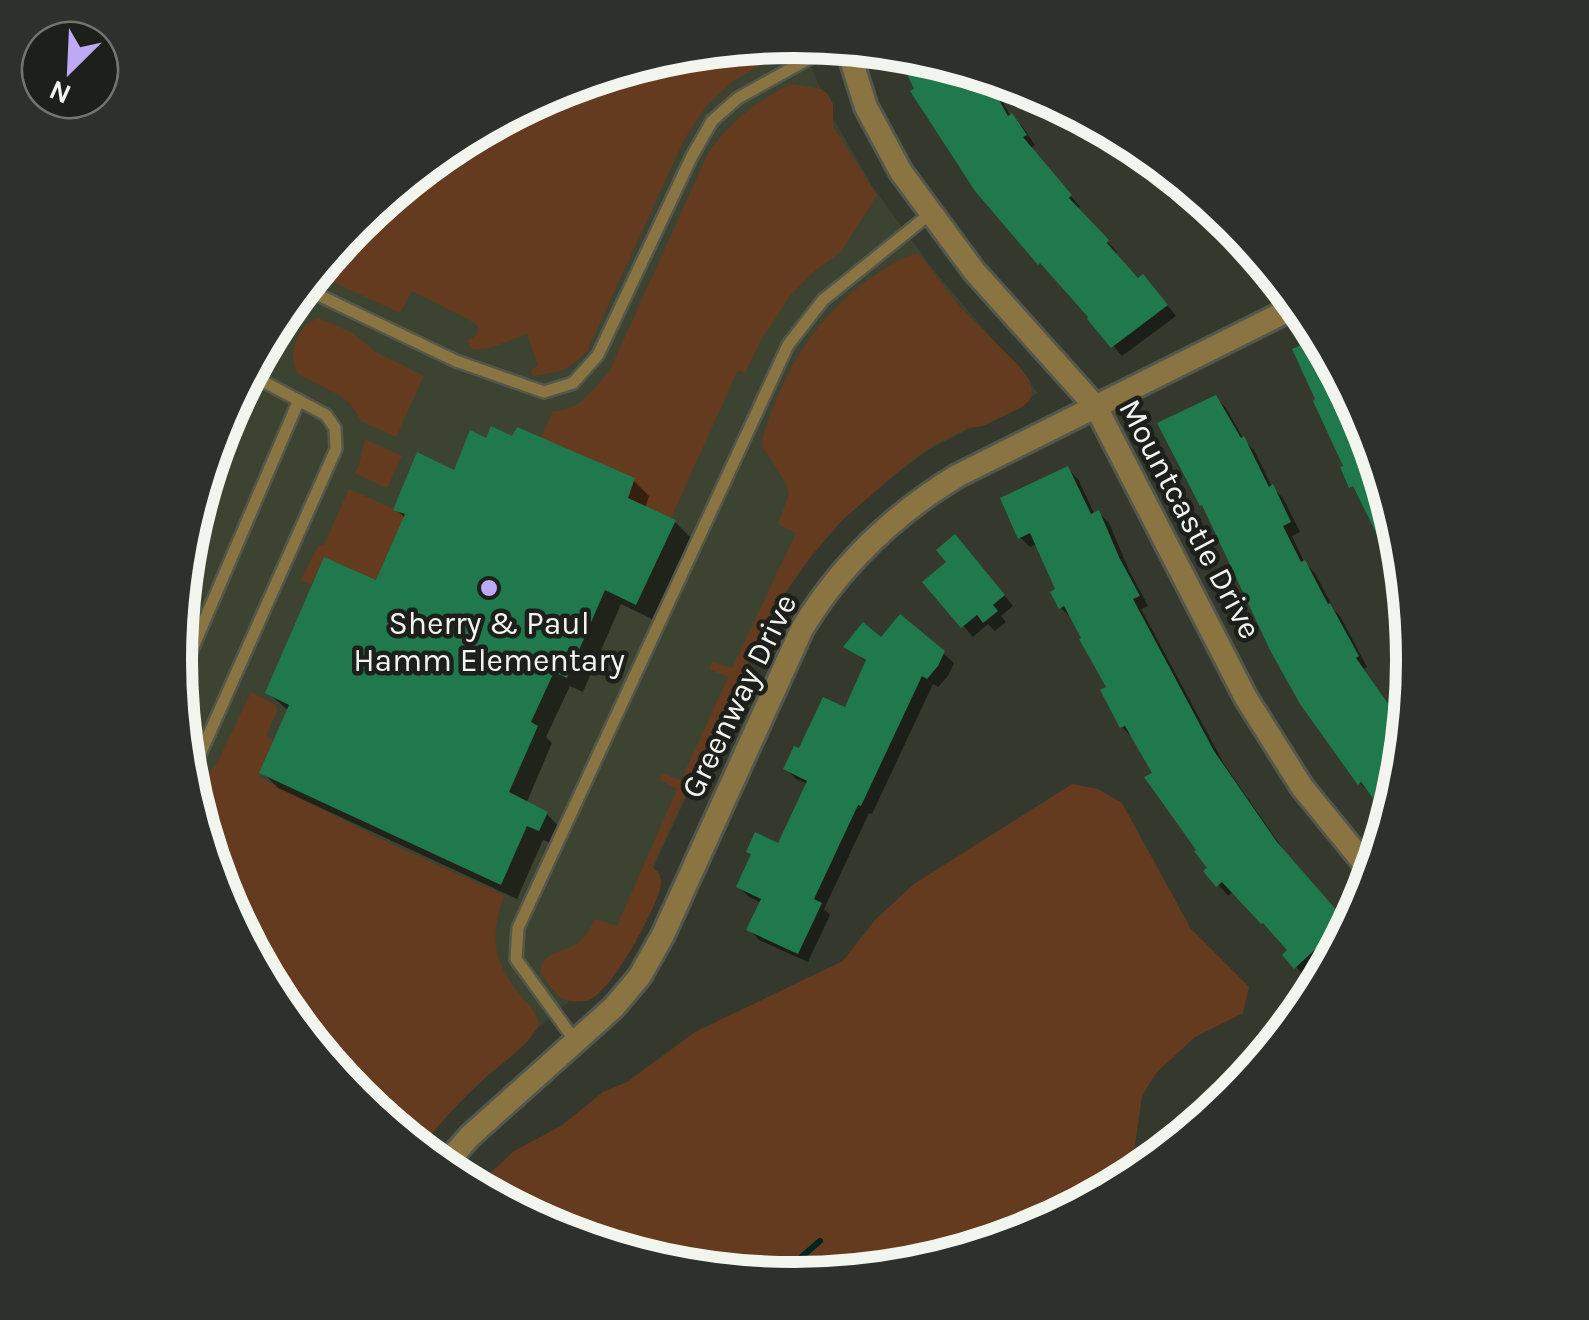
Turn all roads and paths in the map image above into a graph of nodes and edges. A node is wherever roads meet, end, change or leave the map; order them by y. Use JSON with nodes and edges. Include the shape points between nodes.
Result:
{"nodes":[{"id":1,"x":809,"y":58,"type":"edge"},
{"id":2,"x":851,"y":61,"type":"edge"},
{"id":3,"x":931,"y":212,"type":"junction"},
{"id":4,"x":316,"y":294,"type":"edge"},
{"id":5,"x":1286,"y":312,"type":"edge"},
{"id":6,"x":264,"y":376,"type":"edge"},
{"id":7,"x":299,"y":400,"type":"junction"},
{"id":8,"x":1096,"y":406,"type":"junction"},
{"id":9,"x":192,"y":647,"type":"edge"},
{"id":10,"x":200,"y":755,"type":"edge"},
{"id":11,"x":1362,"y":861,"type":"edge"},
{"id":12,"x":576,"y":1042,"type":"junction"},
{"id":13,"x":453,"y":1156,"type":"edge"}],
"edges":[{"from":1,"to":4,"type":"lane","via":[[738,98],[712,122],[598,356],[573,383],[544,392],[456,361]]},
{"from":2,"to":3,"type":"street","name":"Mountcastle Drive","via":[[866,107]]},
{"from":3,"to":8,"type":"street","name":"Mountcastle Drive","via":[[974,271]]},
{"from":3,"to":12,"type":"lane","via":[[823,300],[788,345],[518,928],[516,959]]},
{"from":5,"to":8,"type":"street","name":"Greenway Drive"},
{"from":6,"to":7,"type":"lane"},
{"from":7,"to":9,"type":"lane"},
{"from":7,"to":10,"type":"lane","via":[[326,415],[336,449]]},
{"from":8,"to":11,"type":"street","name":"Mountcastle Drive","via":[[1246,698],[1302,787]]},
{"from":8,"to":12,"type":"street","name":"Greenway Drive","via":[[933,490],[847,566],[802,629],[652,956],[626,993]]},
{"from":12,"to":13,"type":"street","name":"Greenway Drive"}]}
